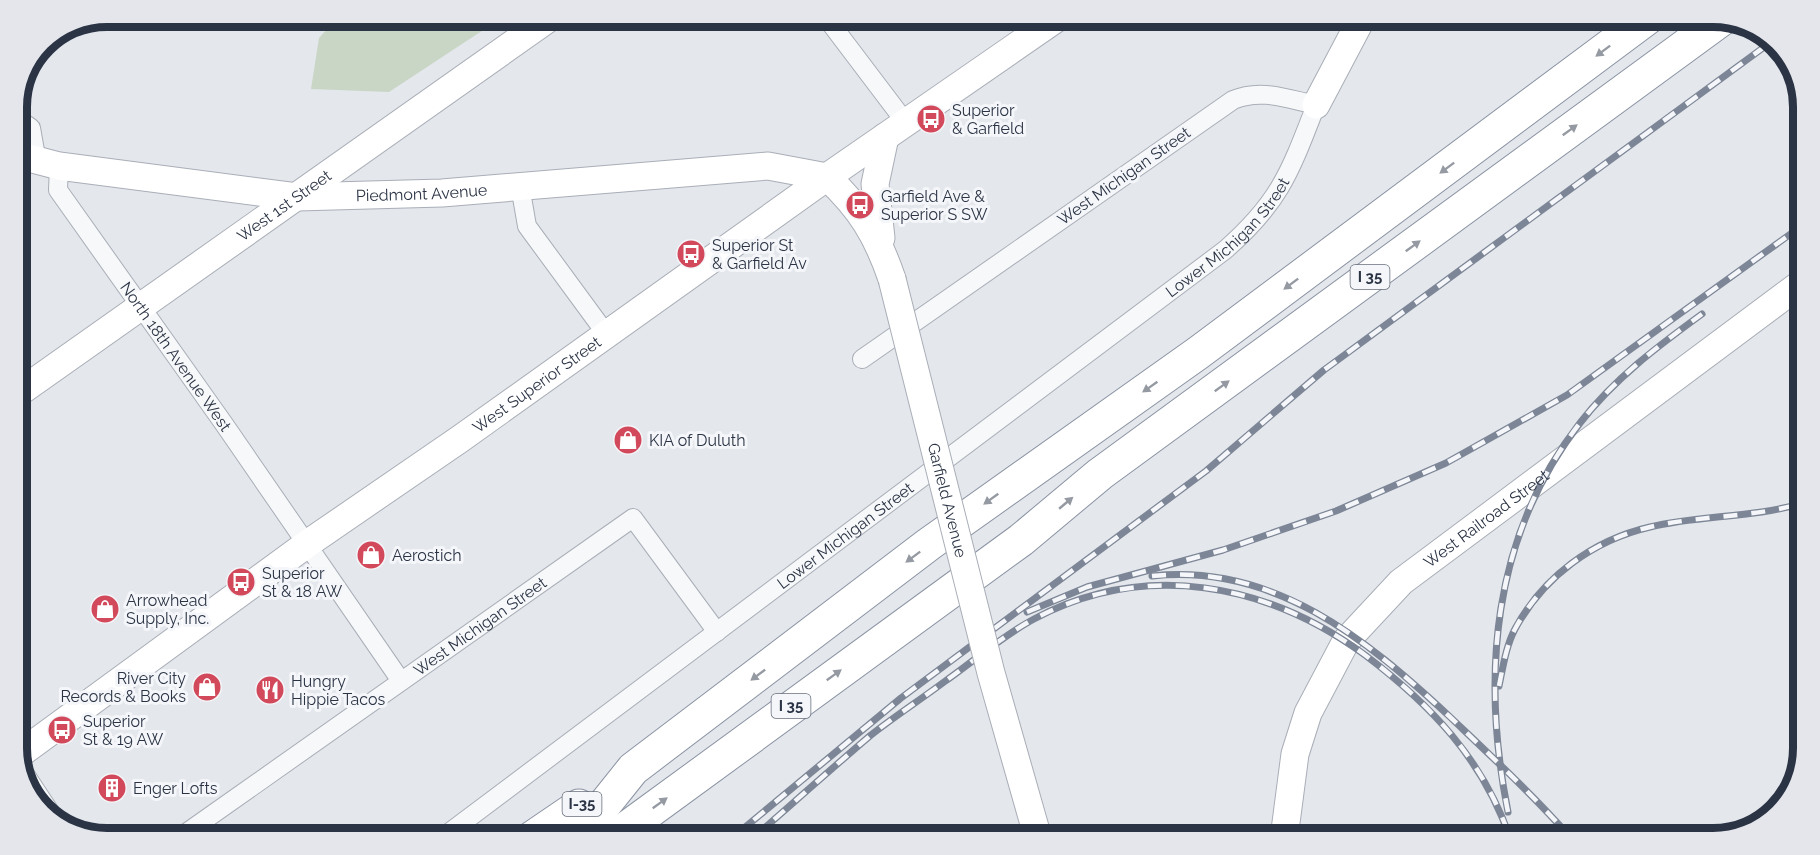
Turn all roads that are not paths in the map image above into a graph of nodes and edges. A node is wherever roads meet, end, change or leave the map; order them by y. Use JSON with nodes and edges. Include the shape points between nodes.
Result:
{"nodes":[{"id":1,"x":537,"y":27,"type":"edge"},
{"id":2,"x":832,"y":27,"type":"edge"},
{"id":3,"x":1044,"y":27,"type":"edge"},
{"id":4,"x":1356,"y":27,"type":"edge"},
{"id":5,"x":1635,"y":27,"type":"edge"},
{"id":6,"x":1711,"y":27,"type":"edge"},
{"id":7,"x":1316,"y":105,"type":"junction"},
{"id":8,"x":27,"y":125,"type":"edge"},
{"id":9,"x":896,"y":130,"type":"junction"},
{"id":10,"x":38,"y":161,"type":"edge"},
{"id":11,"x":828,"y":177,"type":"junction"},
{"id":12,"x":520,"y":186,"type":"junction"},
{"id":13,"x":297,"y":197,"type":"junction"},
{"id":14,"x":882,"y":249,"type":"junction"},
{"id":15,"x":1793,"y":289,"type":"edge"},
{"id":16,"x":141,"y":307,"type":"junction"},
{"id":17,"x":608,"y":335,"type":"junction"},
{"id":18,"x":862,"y":359,"type":"dead end"},
{"id":19,"x":27,"y":387,"type":"edge"},
{"id":20,"x":307,"y":544,"type":"junction"},
{"id":21,"x":717,"y":632,"type":"junction"},
{"id":22,"x":400,"y":681,"type":"junction"},
{"id":23,"x":27,"y":749,"type":"edge"},
{"id":24,"x":633,"y":769,"type":"junction"},
{"id":25,"x":193,"y":828,"type":"edge"},
{"id":26,"x":455,"y":828,"type":"edge"},
{"id":27,"x":547,"y":828,"type":"edge"},
{"id":28,"x":577,"y":828,"type":"edge"},
{"id":29,"x":628,"y":828,"type":"edge"},
{"id":30,"x":1035,"y":828,"type":"edge"},
{"id":31,"x":1285,"y":828,"type":"edge"}],
"edges":[{"from":1,"to":13,"type":"street","name":"West 1st Street"},
{"from":2,"to":9,"type":"street"},
{"from":3,"to":9,"type":"street","name":"West Superior Street"},
{"from":4,"to":7,"type":"street"},
{"from":5,"to":24,"type":"highway","number":"I 35","one_way":true,"via":[[1198,353],[929,544]]},
{"from":29,"to":6,"type":"highway","number":"I 35","one_way":true,"via":[[1021,540],[1100,474]]},
{"from":7,"to":18,"type":"street","name":"West Michigan Street","via":[[1265,94],[1248,94],[1233,100]]},
{"from":7,"to":21,"type":"street","name":"Lower Michigan Street","via":[[1281,189],[1252,226],[1197,272]]},
{"from":8,"to":10,"type":"street","name":"North 18th Avenue West"},
{"from":9,"to":11,"type":"street","name":"West Superior Street"},
{"from":9,"to":14,"type":"street","via":[[875,183]]},
{"from":10,"to":13,"type":"street","name":"Piedmont Avenue"},
{"from":10,"to":16,"type":"street","name":"North 18th Avenue West"},
{"from":11,"to":12,"type":"street","name":"Piedmont Avenue","via":[[768,166]]},
{"from":11,"to":14,"type":"street","name":"Garfield Avenue","via":[[869,223]]},
{"from":11,"to":17,"type":"street","name":"West Superior Street"},
{"from":12,"to":13,"type":"street","name":"Piedmont Avenue","via":[[442,193]]},
{"from":12,"to":17,"type":"street","via":[[527,226]]},
{"from":13,"to":16,"type":"street","name":"West 1st Street"},
{"from":14,"to":30,"type":"street","name":"Garfield Avenue","bridge":true,"via":[[991,673]]},
{"from":15,"to":31,"type":"street","name":"West Railroad Street","via":[[1401,582],[1352,633],[1325,676],[1305,723],[1295,754]]},
{"from":16,"to":19,"type":"street","name":"West 1st Street"},
{"from":16,"to":20,"type":"street","name":"North 18th Avenue West"},
{"from":17,"to":20,"type":"street","name":"West Superior Street"},
{"from":20,"to":22,"type":"street","name":"North 18th Avenue West"},
{"from":20,"to":23,"type":"street","name":"West Superior Street"},
{"from":21,"to":22,"type":"street","name":"West Michigan Street","via":[[633,518]]},
{"from":21,"to":26,"type":"street","name":"Lower Michigan Street"},
{"from":22,"to":25,"type":"street","name":"West Michigan Street"},
{"from":24,"to":27,"type":"highway","number":"I-35"},
{"from":24,"to":28,"type":"highway","number":"I 35","via":[[601,809]]}]}
